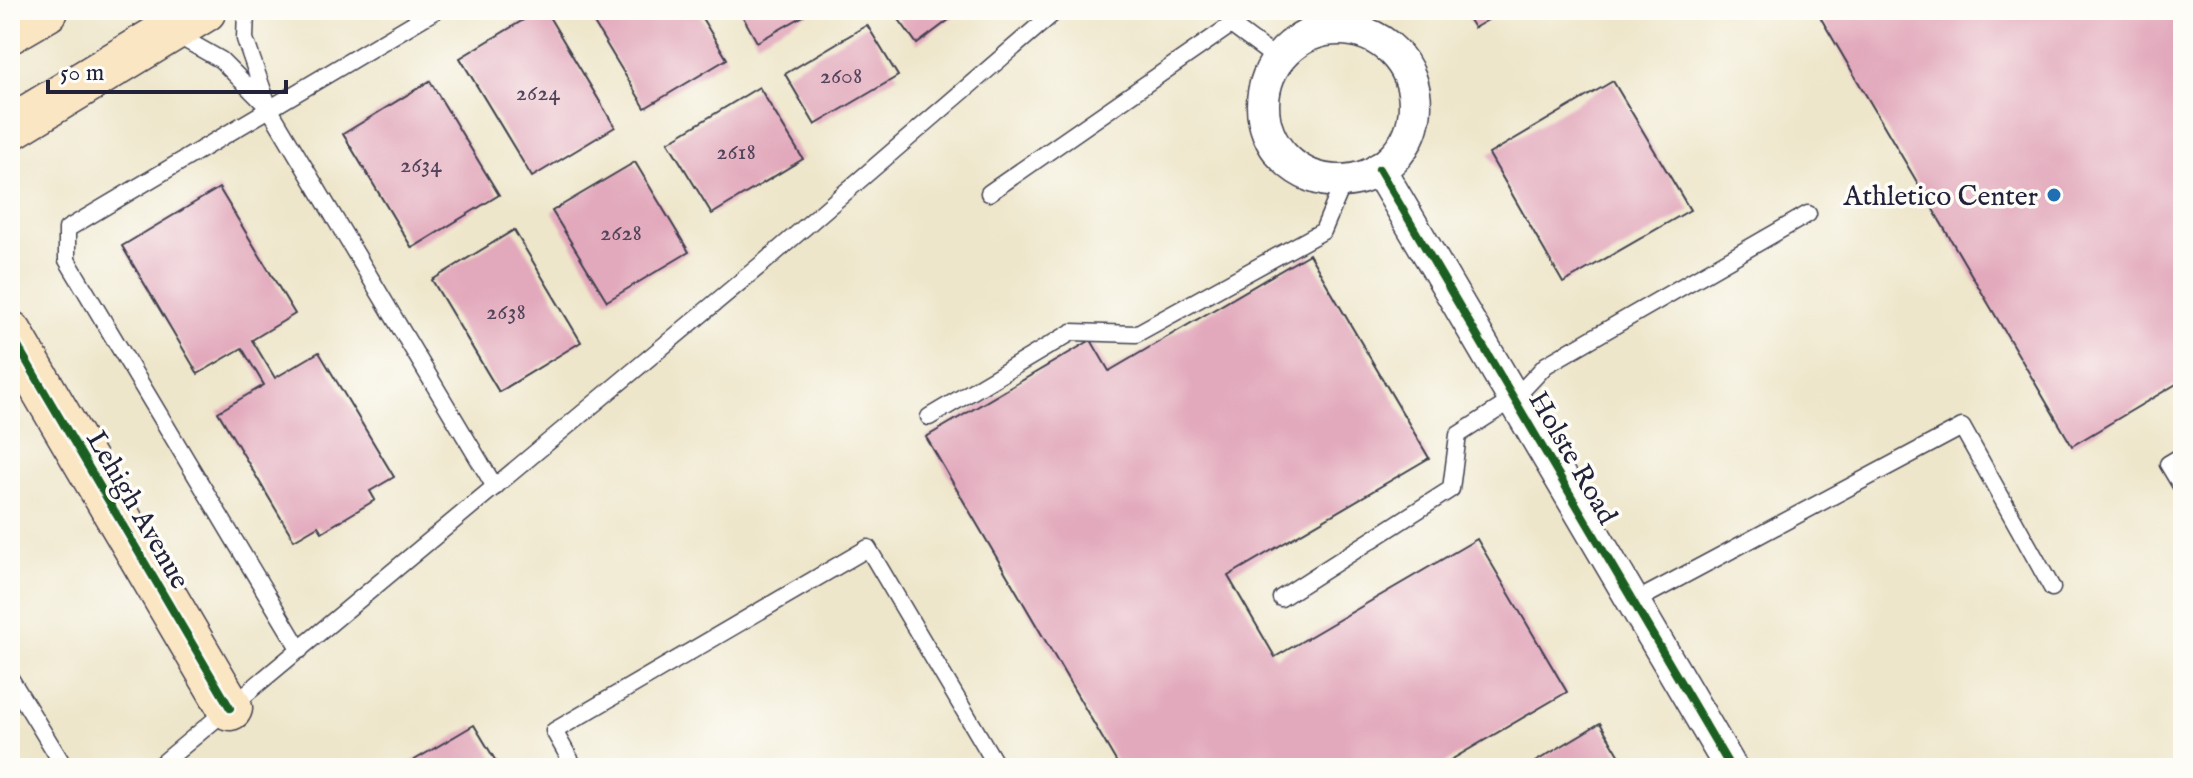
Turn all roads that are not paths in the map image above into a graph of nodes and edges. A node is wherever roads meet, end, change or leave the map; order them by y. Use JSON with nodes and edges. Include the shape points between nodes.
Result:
{"nodes":[{"id":1,"x":46,"y":10,"type":"edge"},
{"id":2,"x":246,"y":10,"type":"edge"},
{"id":3,"x":436,"y":10,"type":"edge"},
{"id":4,"x":1057,"y":10,"type":"edge"},
{"id":5,"x":1246,"y":10,"type":"edge"},
{"id":6,"x":187,"y":21,"type":"edge"},
{"id":7,"x":1231,"y":25,"type":"junction"},
{"id":8,"x":10,"y":31,"type":"edge"},
{"id":9,"x":1277,"y":59,"type":"junction"},
{"id":10,"x":269,"y":108,"type":"junction"},
{"id":11,"x":10,"y":128,"type":"edge"},
{"id":12,"x":1379,"y":169,"type":"junction"},
{"id":13,"x":1344,"y":181,"type":"junction"},
{"id":14,"x":989,"y":193,"type":"dead end"},
{"id":15,"x":1808,"y":214,"type":"dead end"},
{"id":16,"x":10,"y":333,"type":"edge"},
{"id":17,"x":1514,"y":399,"type":"junction"},
{"id":18,"x":929,"y":417,"type":"dead end"},
{"id":19,"x":2183,"y":455,"type":"edge"},
{"id":20,"x":495,"y":487,"type":"junction"},
{"id":21,"x":2183,"y":489,"type":"edge"},
{"id":22,"x":2052,"y":588,"type":"dead end"},
{"id":23,"x":1281,"y":598,"type":"dead end"},
{"id":24,"x":1634,"y":602,"type":"junction"},
{"id":25,"x":300,"y":650,"type":"junction"},
{"id":26,"x":10,"y":678,"type":"edge"},
{"id":27,"x":230,"y":708,"type":"junction"},
{"id":28,"x":65,"y":768,"type":"edge"},
{"id":29,"x":157,"y":768,"type":"edge"},
{"id":30,"x":575,"y":768,"type":"edge"},
{"id":31,"x":998,"y":768,"type":"edge"},
{"id":32,"x":1731,"y":768,"type":"edge"}],
"edges":[{"from":1,"to":8,"type":"street"},
{"from":2,"to":10,"type":"lane","via":[[245,39]]},
{"from":3,"to":10,"type":"lane"},
{"from":4,"to":20,"type":"lane"},
{"from":5,"to":7,"type":"lane"},
{"from":6,"to":10,"type":"lane"},
{"from":6,"to":11,"type":"street"},
{"from":7,"to":9,"type":"lane"},
{"from":7,"to":14,"type":"lane"},
{"from":9,"to":12,"type":"street","via":[[1305,37],[1340,28],[1364,33],[1402,62],[1415,109],[1410,132]]},
{"from":9,"to":13,"type":"street","via":[[1262,105],[1266,130],[1297,168],[1319,179]]},
{"from":10,"to":20,"type":"lane"},
{"from":10,"to":25,"type":"lane","via":[[67,229],[67,260]]},
{"from":12,"to":13,"type":"street"},
{"from":12,"to":17,"type":"street","name":"Holste Road"},
{"from":13,"to":18,"type":"lane","via":[[1323,231],[1136,334],[1072,332]]},
{"from":15,"to":17,"type":"lane","via":[[1546,365]]},
{"from":16,"to":27,"type":"street","name":"Lehigh Avenue"},
{"from":17,"to":23,"type":"lane","via":[[1458,435],[1451,489]]},
{"from":17,"to":24,"type":"street","name":"Holste Road"},
{"from":19,"to":21,"type":"lane","via":[[2168,464]]},
{"from":20,"to":25,"type":"lane"},
{"from":22,"to":24,"type":"lane","via":[[1962,427]]},
{"from":24,"to":32,"type":"street","name":"Holste Road"},
{"from":25,"to":27,"type":"lane"},
{"from":26,"to":28,"type":"lane"},
{"from":27,"to":29,"type":"lane"},
{"from":30,"to":31,"type":"lane","via":[[554,731],[868,548]]}]}
